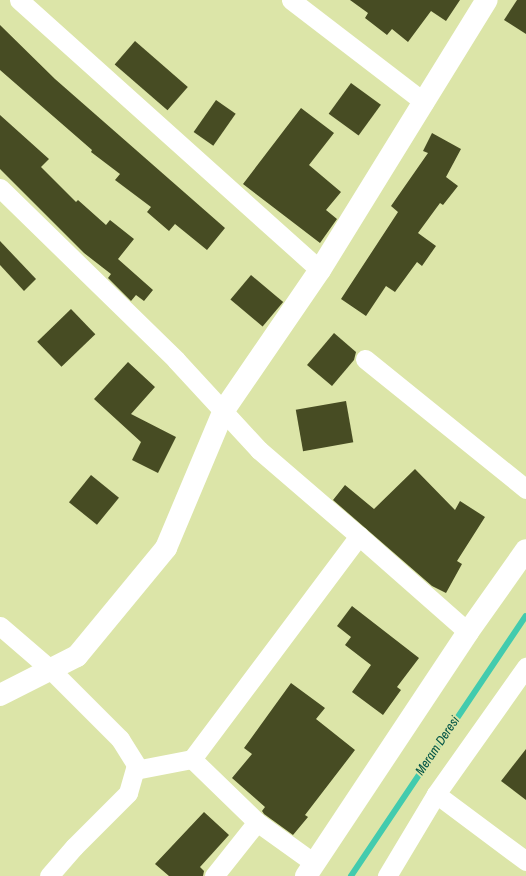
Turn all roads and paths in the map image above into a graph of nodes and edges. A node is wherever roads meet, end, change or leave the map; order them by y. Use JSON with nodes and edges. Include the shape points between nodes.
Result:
{"nodes":[{"id":1,"x":19,"y":0,"type":"edge"},
{"id":2,"x":291,"y":0,"type":"edge"},
{"id":3,"x":487,"y":0,"type":"edge"},
{"id":4,"x":424,"y":102,"type":"junction"},
{"id":5,"x":0,"y":188,"type":"edge"},
{"id":6,"x":320,"y":270,"type":"junction"},
{"id":7,"x":365,"y":359,"type":"dead end"},
{"id":8,"x":224,"y":410,"type":"junction"},
{"id":9,"x":526,"y":489,"type":"edge"},
{"id":10,"x":359,"y":536,"type":"junction"},
{"id":11,"x":526,"y":550,"type":"edge"},
{"id":12,"x":0,"y":626,"type":"edge"},
{"id":13,"x":468,"y":632,"type":"junction"},
{"id":14,"x":526,"y":667,"type":"edge"},
{"id":15,"x":50,"y":669,"type":"junction"},
{"id":16,"x":0,"y":695,"type":"edge"},
{"id":17,"x":192,"y":759,"type":"junction"},
{"id":18,"x":135,"y":770,"type":"junction"},
{"id":19,"x":436,"y":794,"type":"junction"},
{"id":20,"x":257,"y":822,"type":"junction"},
{"id":21,"x":526,"y":861,"type":"edge"},
{"id":22,"x":310,"y":869,"type":"edge"},
{"id":23,"x":49,"y":876,"type":"edge"},
{"id":24,"x":214,"y":876,"type":"edge"},
{"id":25,"x":387,"y":876,"type":"edge"}],
"edges":[{"from":1,"to":6,"type":"street"},
{"from":2,"to":4,"type":"street"},
{"from":3,"to":4,"type":"street"},
{"from":4,"to":6,"type":"street"},
{"from":5,"to":8,"type":"street"},
{"from":6,"to":8,"type":"street"},
{"from":7,"to":9,"type":"street"},
{"from":8,"to":10,"type":"street","via":[[259,450]]},
{"from":8,"to":15,"type":"street","via":[[166,548],[77,656]]},
{"from":10,"to":13,"type":"street"},
{"from":10,"to":17,"type":"street"},
{"from":11,"to":13,"type":"street"},
{"from":12,"to":15,"type":"street"},
{"from":13,"to":22,"type":"street"},
{"from":14,"to":19,"type":"street"},
{"from":15,"to":16,"type":"street"},
{"from":15,"to":18,"type":"street","via":[[120,739],[136,765]]},
{"from":17,"to":18,"type":"street"},
{"from":17,"to":20,"type":"street"},
{"from":18,"to":23,"type":"street","via":[[128,793]]},
{"from":19,"to":21,"type":"street"},
{"from":19,"to":25,"type":"street"},
{"from":20,"to":22,"type":"street"},
{"from":20,"to":24,"type":"street"}]}
